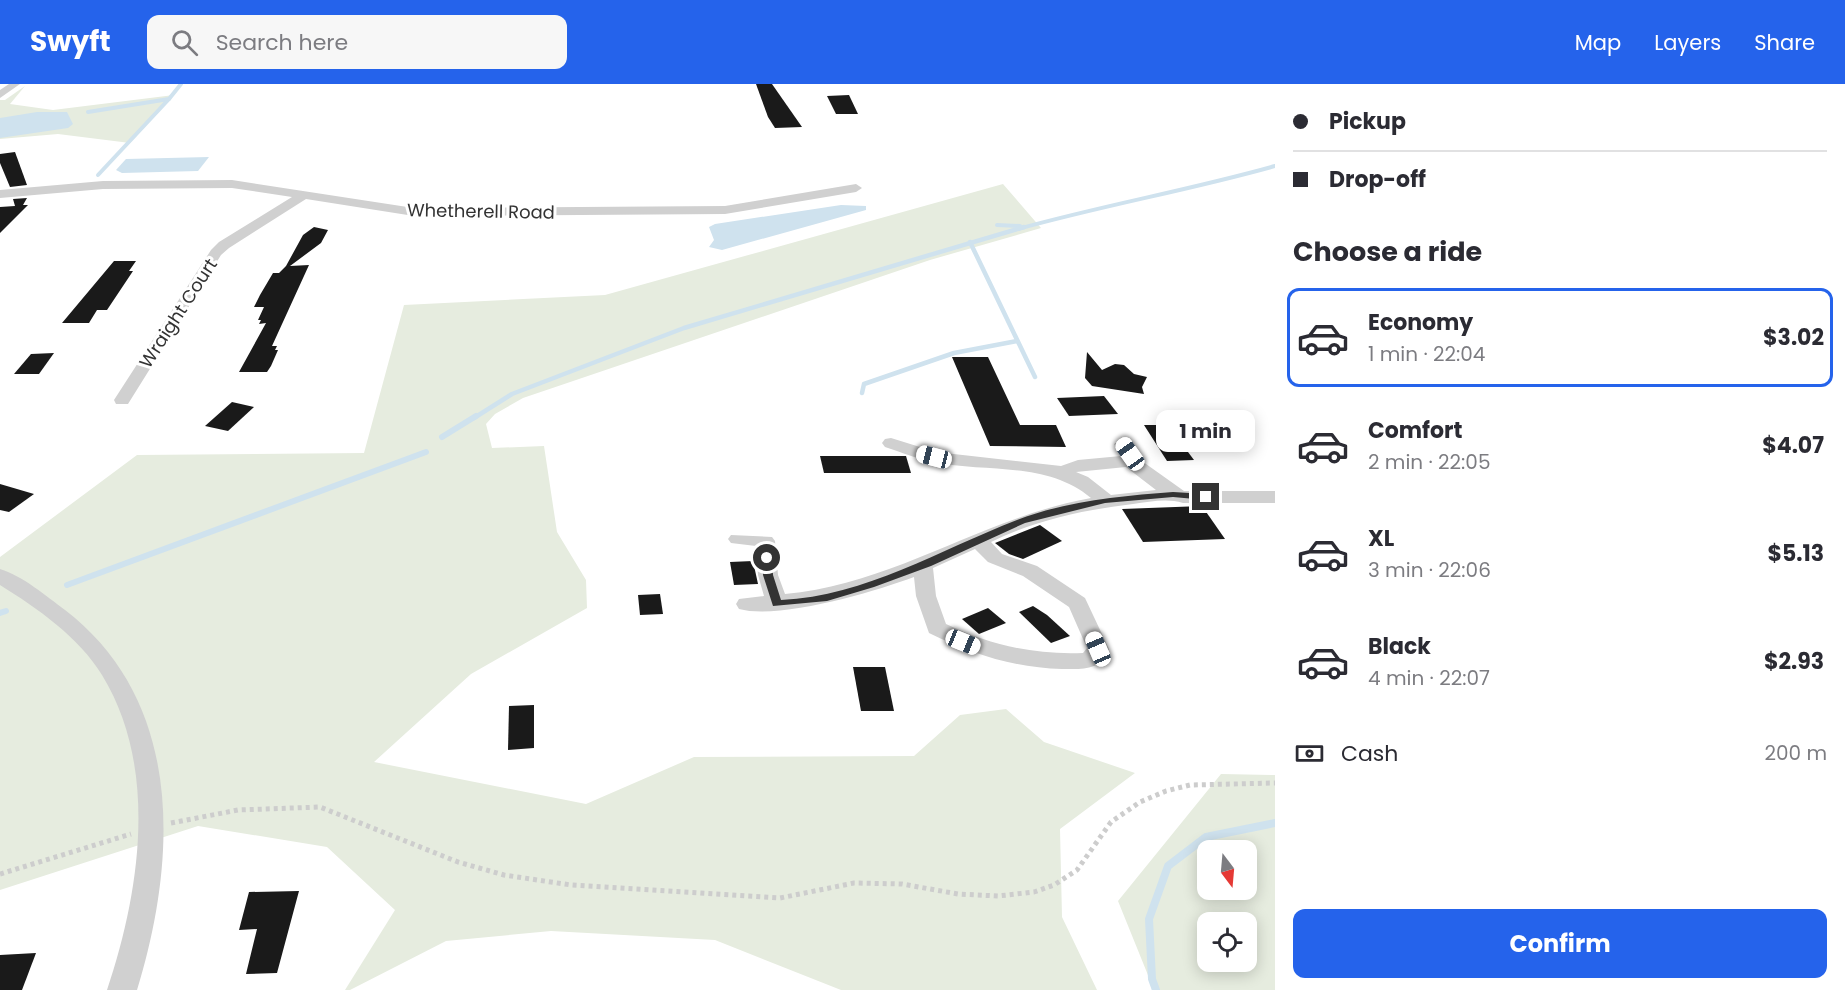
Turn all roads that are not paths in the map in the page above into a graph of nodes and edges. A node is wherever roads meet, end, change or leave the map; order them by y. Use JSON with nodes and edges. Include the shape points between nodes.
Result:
{"nodes":[{"id":1,"x":15,"y":84,"type":"edge"},
{"id":2,"x":0,"y":95,"type":"edge"},
{"id":3,"x":856,"y":188,"type":"dead end"},
{"id":4,"x":0,"y":195,"type":"edge"},
{"id":5,"x":304,"y":195,"type":"junction"},
{"id":6,"x":122,"y":400,"type":"dead end"},
{"id":7,"x":891,"y":443,"type":"dead end"},
{"id":8,"x":1123,"y":444,"type":"dead end"},
{"id":9,"x":1130,"y":461,"type":"junction"},
{"id":10,"x":1061,"y":472,"type":"junction"},
{"id":11,"x":1173,"y":495,"type":"junction"},
{"id":12,"x":1275,"y":497,"type":"edge"},
{"id":13,"x":1105,"y":500,"type":"junction"},
{"id":14,"x":738,"y":539,"type":"dead end"},
{"id":15,"x":977,"y":539,"type":"junction"},
{"id":16,"x":923,"y":565,"type":"junction"},
{"id":17,"x":0,"y":576,"type":"edge"},
{"id":18,"x":777,"y":603,"type":"junction"},
{"id":19,"x":746,"y":604,"type":"dead end"},
{"id":20,"x":122,"y":990,"type":"edge"}],
"edges":[{"from":1,"to":2,"type":"street"},
{"from":3,"to":5,"type":"street","name":"Whetherell Road","via":[[743,208],[679,211],[414,212]]},
{"from":4,"to":5,"type":"street","name":"Whetherell Road","via":[[72,186],[205,184],[254,186]]},
{"from":5,"to":6,"type":"street","name":"Wraight Court","via":[[216,253]]},
{"from":7,"to":10,"type":"street","via":[[934,457],[1038,466]]},
{"from":8,"to":9,"type":"street"},
{"from":9,"to":10,"type":"street","via":[[1078,465]]},
{"from":9,"to":11,"type":"street"},
{"from":10,"to":13,"type":"street","via":[[1082,481]]},
{"from":11,"to":12,"type":"street"},
{"from":11,"to":13,"type":"street"},
{"from":13,"to":15,"type":"street","via":[[1022,521]]},
{"from":14,"to":18,"type":"street","via":[[765,541],[768,575]]},
{"from":15,"to":16,"type":"street"},
{"from":15,"to":16,"type":"street","via":[[995,558],[1030,571],[1078,603],[1098,649],[1089,660],[1063,662],[989,652],[937,628],[926,596]]},
{"from":16,"to":18,"type":"street","via":[[827,597]]},
{"from":17,"to":20,"type":"street","via":[[34,596],[95,649],[112,672],[134,717],[142,745],[150,829],[147,886],[133,963]]},
{"from":18,"to":19,"type":"street"}]}
